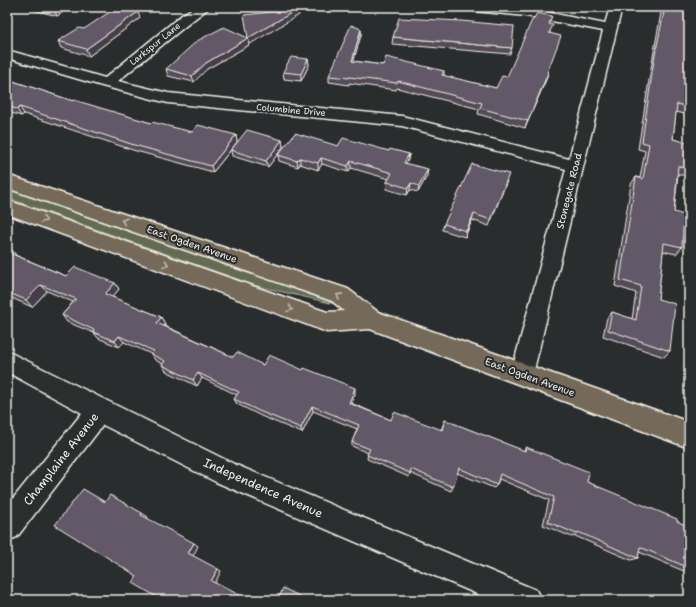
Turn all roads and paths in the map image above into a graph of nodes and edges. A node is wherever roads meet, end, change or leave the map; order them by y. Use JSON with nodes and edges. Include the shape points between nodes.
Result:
{"nodes":[{"id":1,"x":204,"y":7,"type":"edge"},
{"id":2,"x":474,"y":7,"type":"edge"},
{"id":3,"x":616,"y":7,"type":"edge"},
{"id":4,"x":611,"y":29,"type":"junction"},
{"id":5,"x":7,"y":54,"type":"edge"},
{"id":6,"x":107,"y":83,"type":"junction"},
{"id":7,"x":575,"y":166,"type":"junction"},
{"id":8,"x":7,"y":180,"type":"edge"},
{"id":9,"x":7,"y":207,"type":"edge"},
{"id":10,"x":370,"y":320,"type":"junction"},
{"id":11,"x":7,"y":361,"type":"edge"},
{"id":12,"x":522,"y":374,"type":"junction"},
{"id":13,"x":100,"y":410,"type":"junction"},
{"id":14,"x":689,"y":435,"type":"edge"},
{"id":15,"x":7,"y":527,"type":"edge"},
{"id":16,"x":526,"y":600,"type":"edge"}],
"edges":[{"from":1,"to":6,"type":"street","name":"Larkspur Lane"},
{"from":2,"to":4,"type":"street","via":[[526,12]]},
{"from":3,"to":4,"type":"street","name":"Stonegate Road"},
{"from":4,"to":7,"type":"street","name":"Stonegate Road"},
{"from":5,"to":6,"type":"street","name":"Columbine Drive"},
{"from":6,"to":7,"type":"street","name":"Columbine Drive","via":[[147,94],[193,102],[402,121]]},
{"from":7,"to":12,"type":"street","name":"Stonegate Road"},
{"from":10,"to":8,"type":"main road","name":"East Ogden Avenue","one_way":true,"via":[[340,295]]},
{"from":9,"to":10,"type":"main road","name":"East Ogden Avenue","one_way":true,"via":[[327,322]]},
{"from":10,"to":12,"type":"main road","name":"East Ogden Avenue"},
{"from":11,"to":13,"type":"street","name":"Independence Avenue"},
{"from":12,"to":14,"type":"main road","name":"East Ogden Avenue"},
{"from":13,"to":15,"type":"street","name":"Champlaine Avenue"},
{"from":13,"to":16,"type":"street","name":"Independence Avenue","via":[[225,473]]}]}
